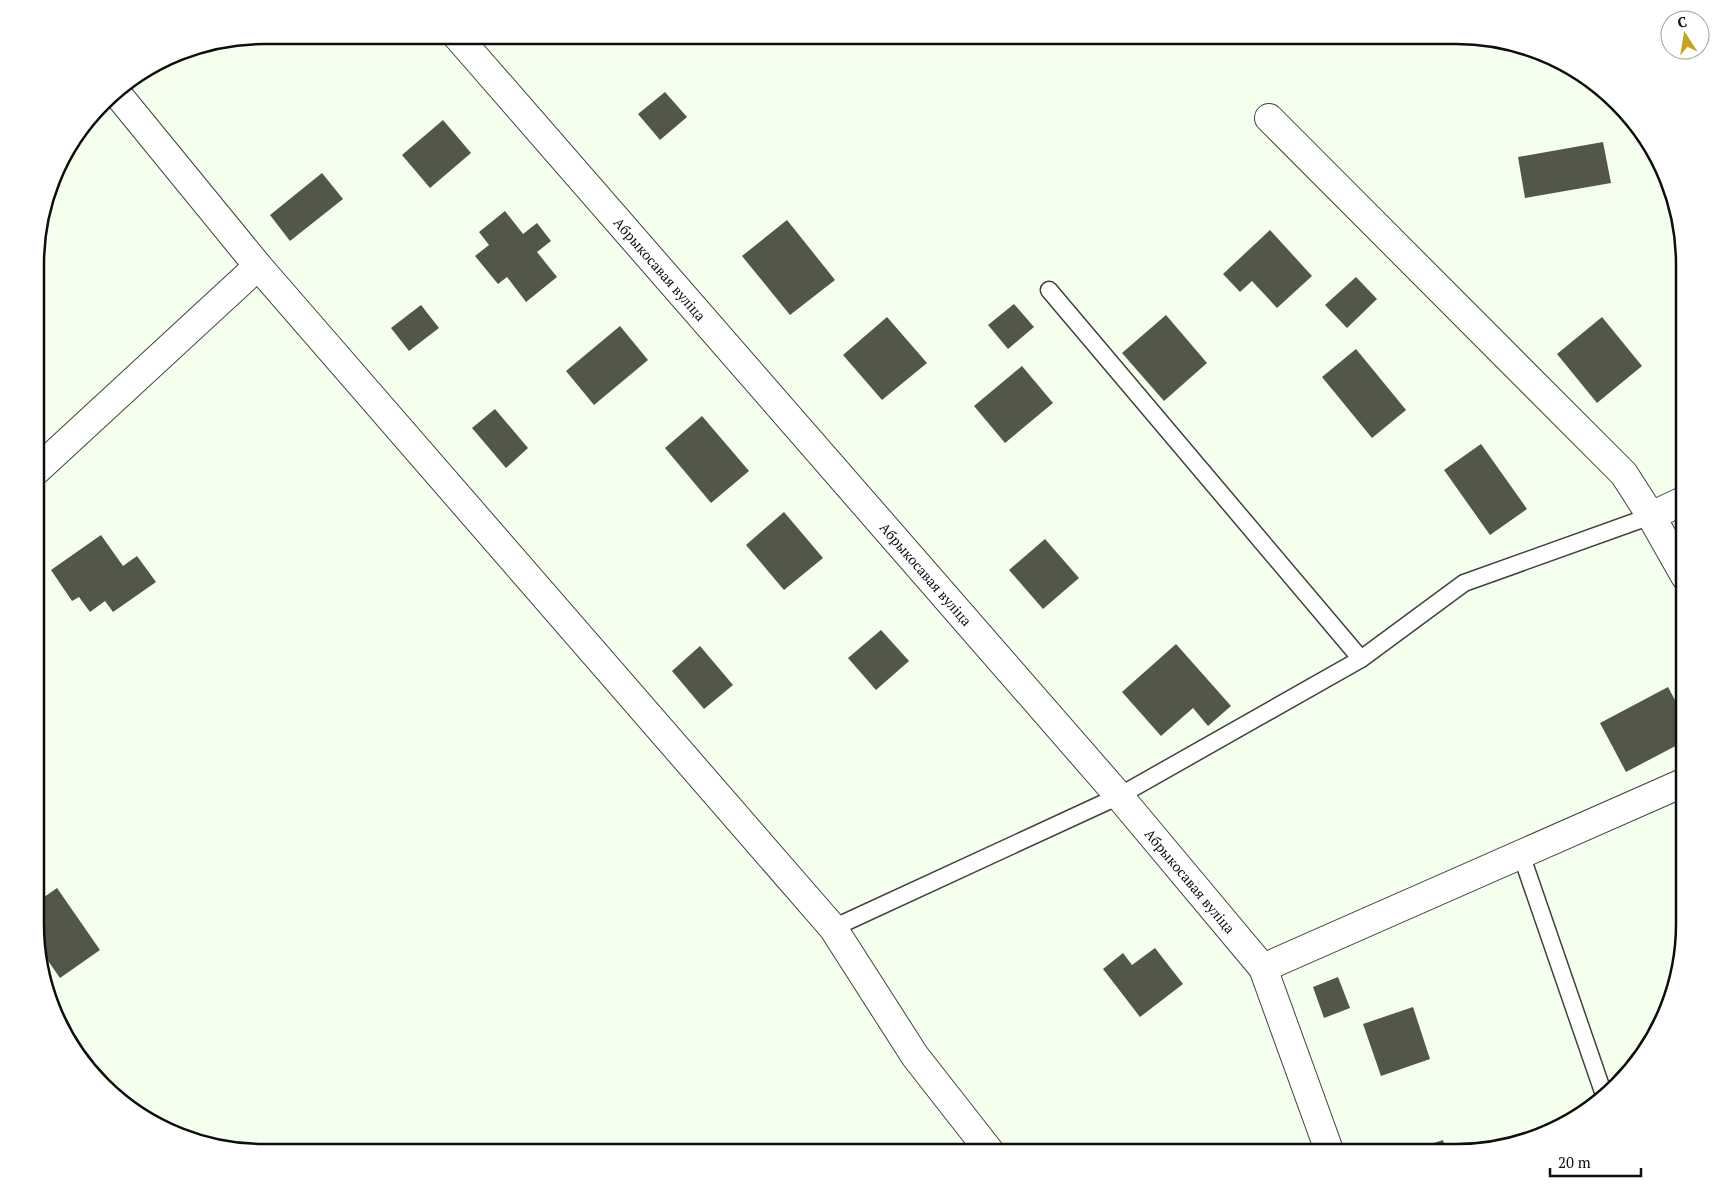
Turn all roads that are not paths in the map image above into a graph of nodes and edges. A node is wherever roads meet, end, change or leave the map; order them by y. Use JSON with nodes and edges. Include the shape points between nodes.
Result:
{"nodes":[{"id":1,"x":464,"y":44,"type":"edge"},
{"id":2,"x":120,"y":97,"type":"edge"},
{"id":3,"x":1269,"y":118,"type":"dead end"},
{"id":4,"x":258,"y":266,"type":"junction"},
{"id":5,"x":1049,"y":290,"type":"dead end"},
{"id":6,"x":44,"y":464,"type":"edge"},
{"id":7,"x":1676,"y":504,"type":"edge"},
{"id":8,"x":1651,"y":516,"type":"junction"},
{"id":9,"x":1676,"y":561,"type":"edge"},
{"id":10,"x":1361,"y":659,"type":"junction"},
{"id":11,"x":1676,"y":786,"type":"edge"},
{"id":12,"x":1119,"y":796,"type":"junction"},
{"id":13,"x":1521,"y":854,"type":"junction"},
{"id":14,"x":833,"y":928,"type":"junction"},
{"id":15,"x":1263,"y":968,"type":"junction"},
{"id":16,"x":1602,"y":1089,"type":"edge"},
{"id":17,"x":984,"y":1144,"type":"edge"},
{"id":18,"x":1327,"y":1144,"type":"edge"}],
"edges":[{"from":1,"to":12,"type":"street","name":"Абрыкосавая вуліца"},
{"from":2,"to":4,"type":"street"},
{"from":3,"to":8,"type":"street","via":[[1624,474]]},
{"from":4,"to":6,"type":"street"},
{"from":4,"to":14,"type":"street"},
{"from":5,"to":10,"type":"lane"},
{"from":7,"to":8,"type":"street"},
{"from":8,"to":9,"type":"street"},
{"from":8,"to":10,"type":"lane","via":[[1464,583]]},
{"from":10,"to":12,"type":"lane"},
{"from":11,"to":13,"type":"street"},
{"from":12,"to":14,"type":"lane"},
{"from":12,"to":15,"type":"street","name":"Абрыкосавая вуліца"},
{"from":13,"to":15,"type":"street"},
{"from":13,"to":16,"type":"lane"},
{"from":14,"to":17,"type":"street","via":[[915,1056]]},
{"from":15,"to":18,"type":"street","name":"Абрыкосавая вуліца"}]}
